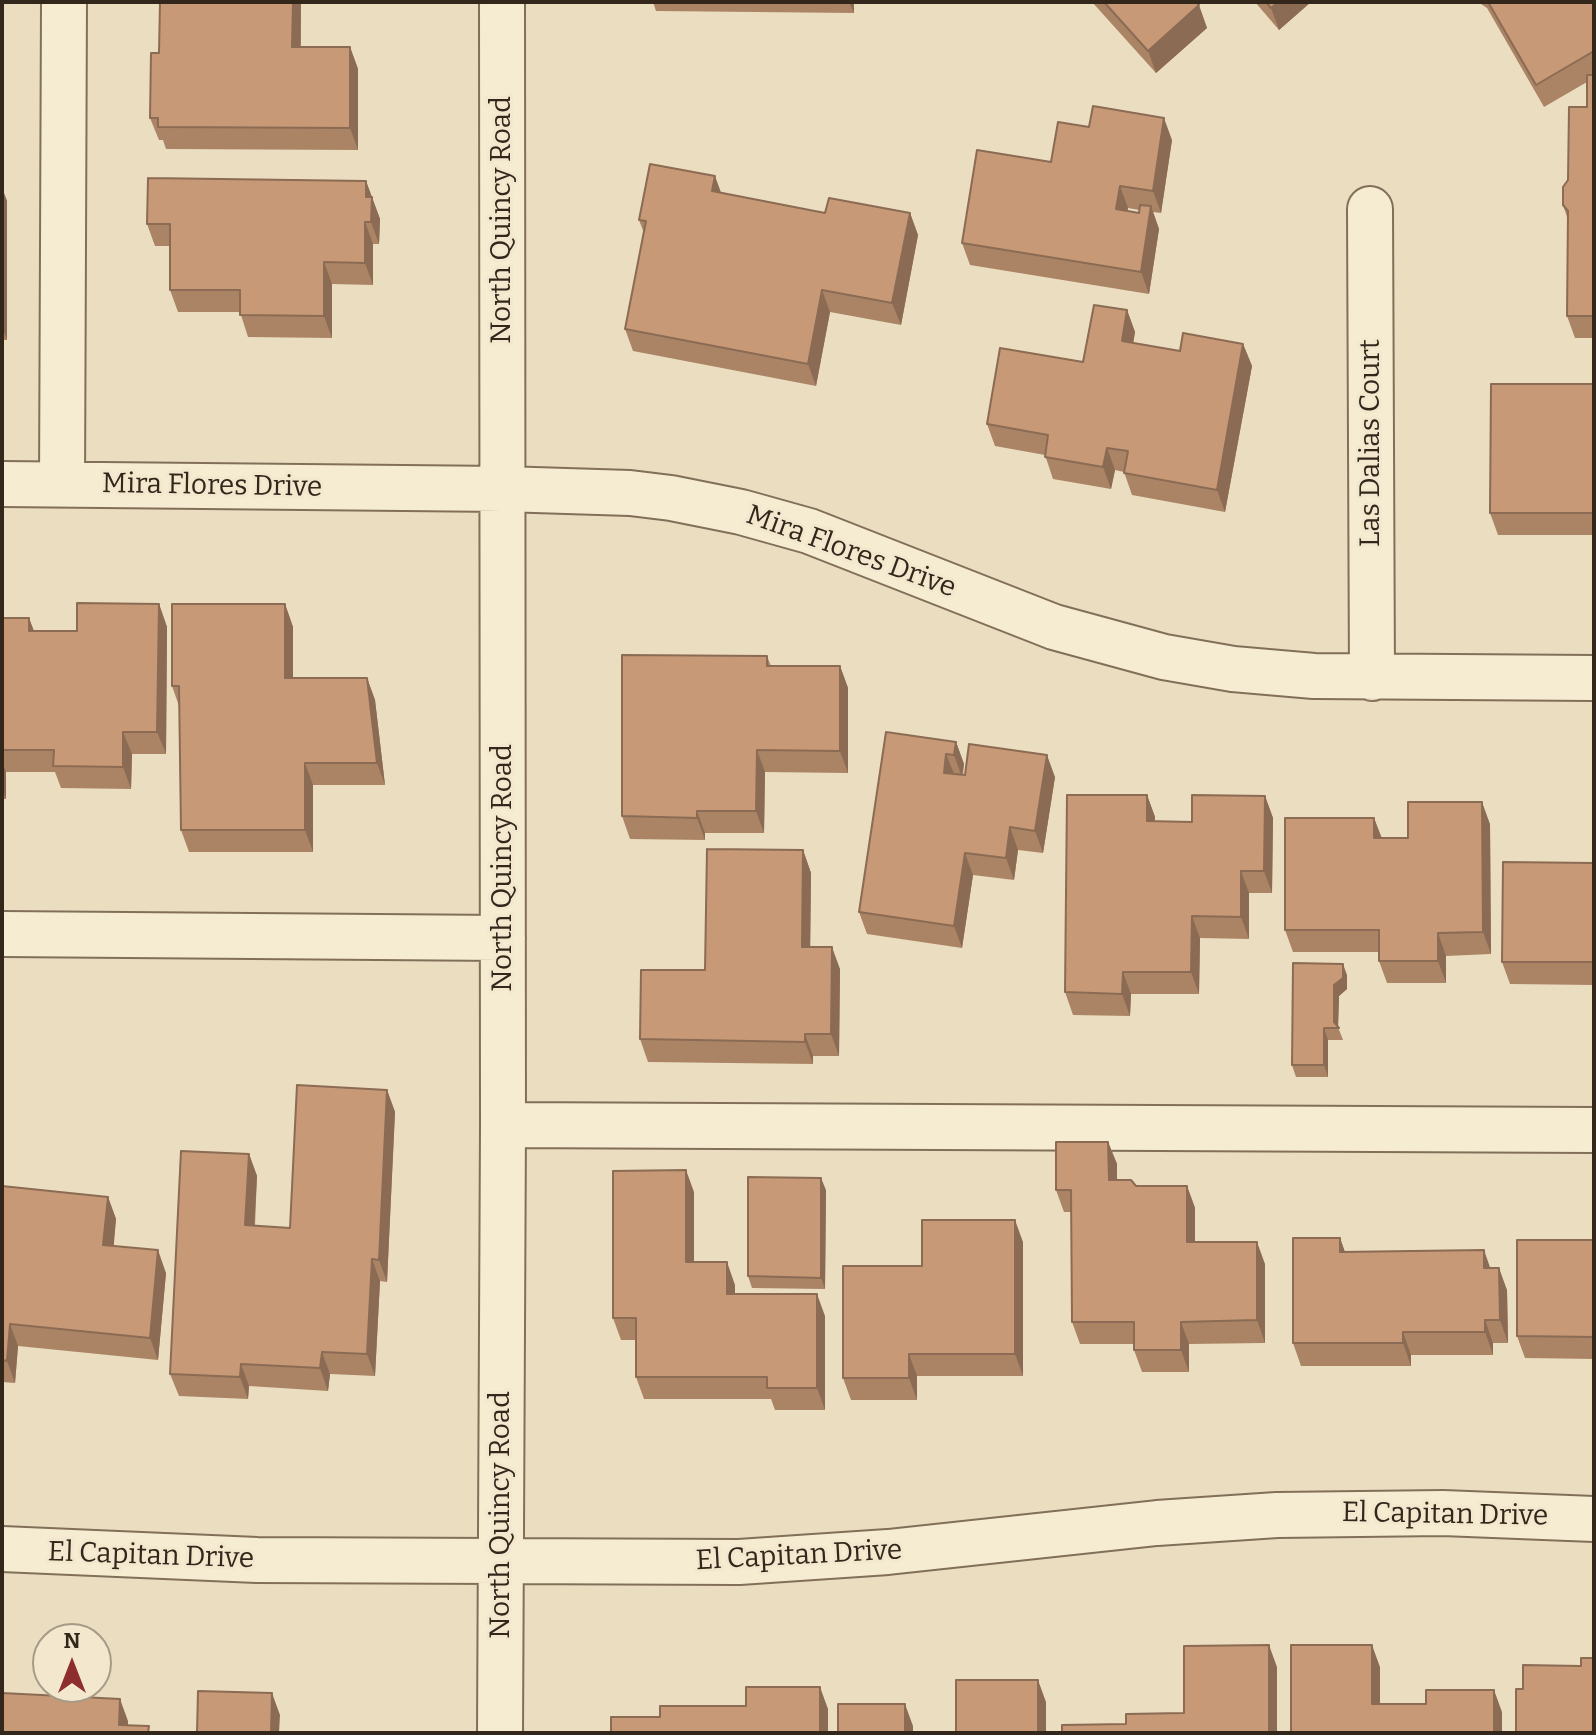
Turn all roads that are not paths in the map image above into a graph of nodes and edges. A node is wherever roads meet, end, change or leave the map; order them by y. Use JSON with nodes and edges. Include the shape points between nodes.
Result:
{"nodes":[{"id":1,"x":64,"y":2,"type":"edge"},
{"id":2,"x":502,"y":2,"type":"edge"},
{"id":3,"x":1370,"y":209,"type":"dead end"},
{"id":4,"x":2,"y":484,"type":"edge"},
{"id":5,"x":62,"y":484,"type":"junction"},
{"id":6,"x":503,"y":489,"type":"junction"},
{"id":7,"x":1372,"y":678,"type":"junction"},
{"id":8,"x":1594,"y":678,"type":"edge"},
{"id":9,"x":2,"y":934,"type":"edge"},
{"id":10,"x":503,"y":938,"type":"junction"},
{"id":11,"x":503,"y":1125,"type":"junction"},
{"id":12,"x":1594,"y":1130,"type":"edge"},
{"id":13,"x":1594,"y":1519,"type":"edge"},
{"id":14,"x":2,"y":1549,"type":"edge"},
{"id":15,"x":501,"y":1562,"type":"junction"},
{"id":16,"x":500,"y":1733,"type":"edge"}],
"edges":[{"from":1,"to":5,"type":"street"},
{"from":2,"to":6,"type":"street","name":"North Quincy Road"},
{"from":3,"to":7,"type":"street","name":"Las Dalias Court"},
{"from":4,"to":5,"type":"street","name":"Mira Flores Drive"},
{"from":5,"to":6,"type":"street","name":"Mira Flores Drive"},
{"from":6,"to":7,"type":"street","name":"Mira Flores Drive","via":[[630,493],[741,512],[1117,645],[1233,669]]},
{"from":6,"to":10,"type":"street","name":"North Quincy Road"},
{"from":7,"to":8,"type":"street","name":"Mira Flores Drive"},
{"from":9,"to":10,"type":"street"},
{"from":10,"to":11,"type":"street","name":"North Quincy Road"},
{"from":11,"to":12,"type":"street"},
{"from":11,"to":15,"type":"street","name":"North Quincy Road"},
{"from":13,"to":15,"type":"street","name":"El Capitan Drive","via":[[1443,1513],[1277,1515],[817,1558]]},
{"from":14,"to":15,"type":"street","name":"El Capitan Drive","via":[[163,1558]]},
{"from":15,"to":16,"type":"street","name":"North Quincy Road"}]}
